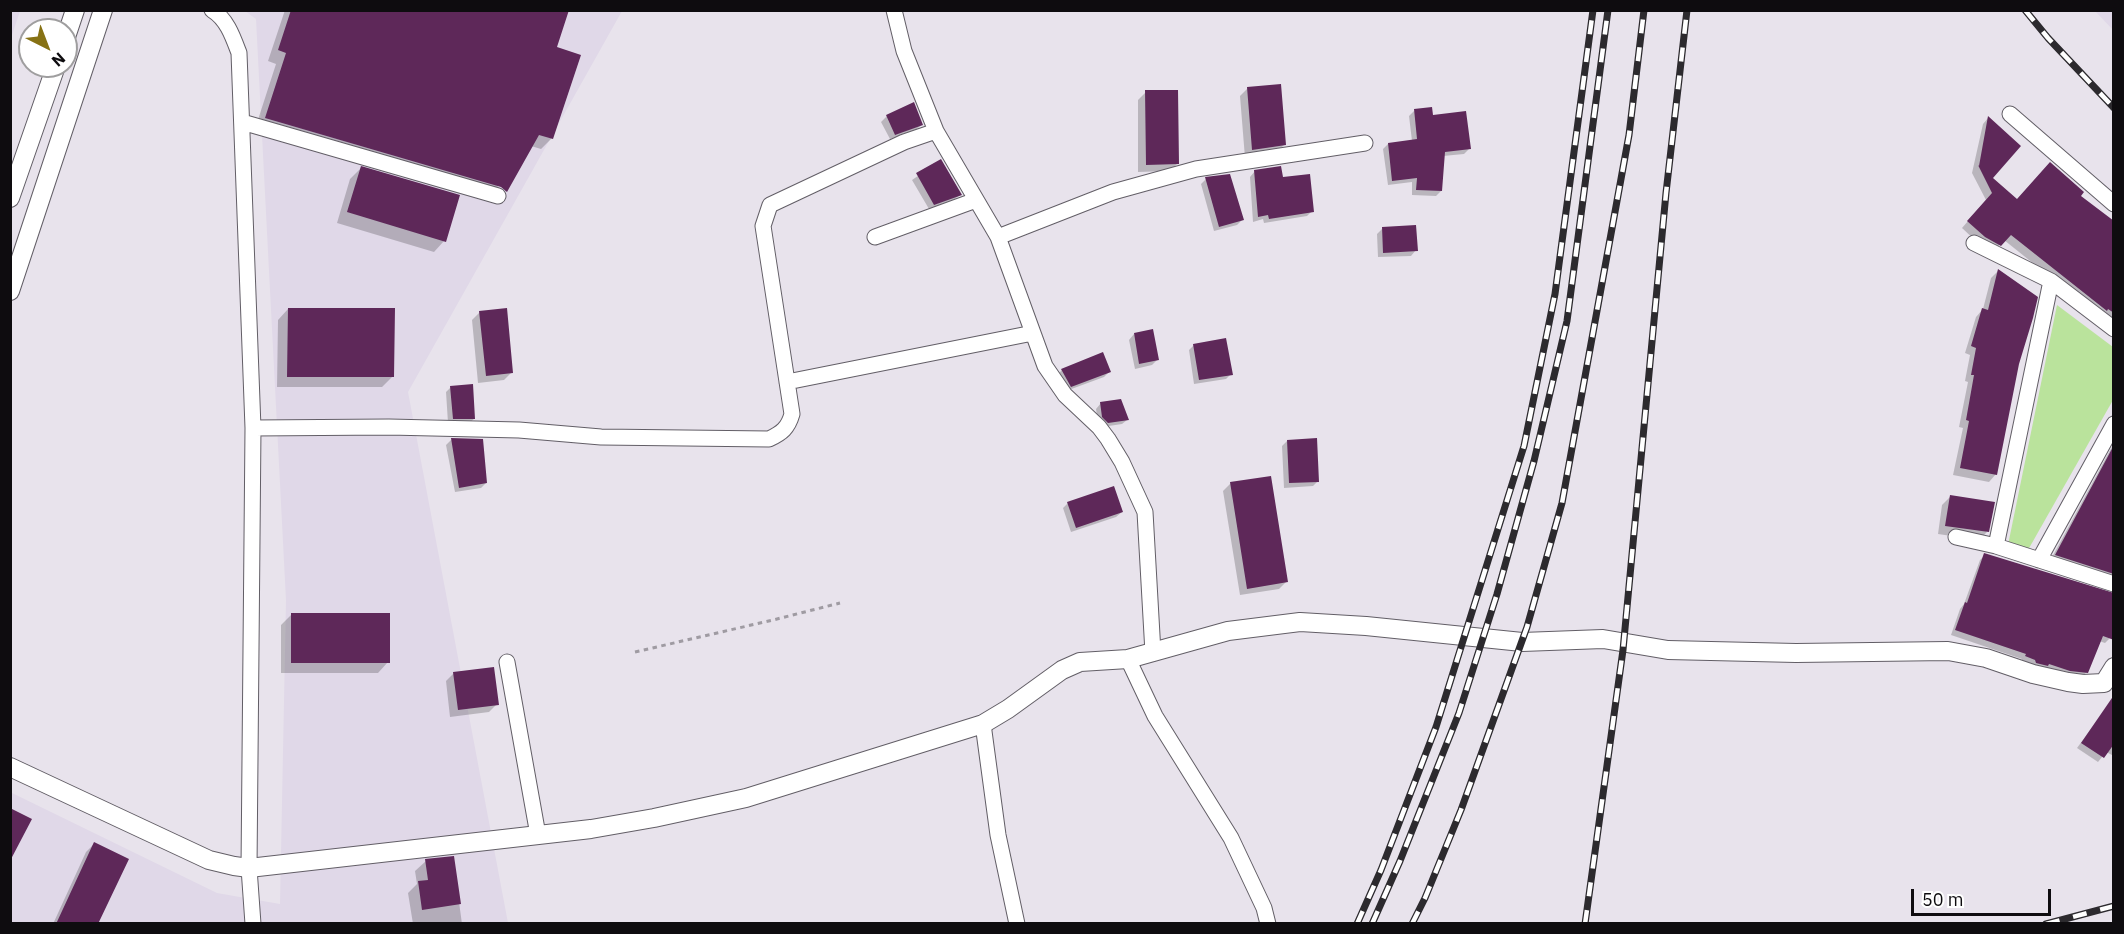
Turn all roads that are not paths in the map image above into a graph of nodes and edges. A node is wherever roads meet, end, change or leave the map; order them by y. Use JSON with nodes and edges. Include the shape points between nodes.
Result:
{"nodes":[{"id":1,"x":103,"y":10,"type":"edge"},
{"id":2,"x":212,"y":10,"type":"edge"},
{"id":3,"x":894,"y":10,"type":"edge"},
{"id":4,"x":52,"y":78,"type":"edge"},
{"id":5,"x":2010,"y":114,"type":"dead end"},
{"id":6,"x":242,"y":122,"type":"junction"},
{"id":7,"x":936,"y":131,"type":"junction"},
{"id":8,"x":1365,"y":143,"type":"dead end"},
{"id":9,"x":498,"y":196,"type":"dead end"},
{"id":10,"x":10,"y":198,"type":"edge"},
{"id":11,"x":976,"y":200,"type":"junction"},
{"id":12,"x":2114,"y":204,"type":"edge"},
{"id":13,"x":875,"y":237,"type":"dead end"},
{"id":14,"x":998,"y":237,"type":"junction"},
{"id":15,"x":1974,"y":243,"type":"dead end"},
{"id":16,"x":2051,"y":281,"type":"junction"},
{"id":17,"x":10,"y":291,"type":"edge"},
{"id":18,"x":2114,"y":329,"type":"edge"},
{"id":19,"x":1033,"y":333,"type":"junction"},
{"id":20,"x":787,"y":382,"type":"junction"},
{"id":21,"x":2114,"y":424,"type":"edge"},
{"id":22,"x":254,"y":428,"type":"junction"},
{"id":23,"x":1956,"y":537,"type":"dead end"},
{"id":24,"x":1996,"y":546,"type":"junction"},
{"id":25,"x":2039,"y":560,"type":"junction"},
{"id":26,"x":2114,"y":584,"type":"edge"},
{"id":27,"x":1153,"y":653,"type":"junction"},
{"id":28,"x":1128,"y":659,"type":"junction"},
{"id":29,"x":507,"y":662,"type":"dead end"},
{"id":30,"x":2114,"y":667,"type":"edge"},
{"id":31,"x":2109,"y":686,"type":"edge"},
{"id":32,"x":983,"y":724,"type":"junction"},
{"id":33,"x":10,"y":767,"type":"edge"},
{"id":34,"x":538,"y":835,"type":"junction"},
{"id":35,"x":249,"y":868,"type":"junction"},
{"id":36,"x":253,"y":924,"type":"edge"},
{"id":37,"x":1017,"y":924,"type":"edge"},
{"id":38,"x":1268,"y":924,"type":"edge"}],
"edges":[{"from":1,"to":17,"type":"street"},
{"from":2,"to":6,"type":"street","via":[[231,31],[239,53]]},
{"from":3,"to":7,"type":"street","via":[[904,51]]},
{"from":4,"to":10,"type":"street"},
{"from":5,"to":12,"type":"street"},
{"from":6,"to":9,"type":"street"},
{"from":6,"to":22,"type":"street"},
{"from":7,"to":11,"type":"street"},
{"from":7,"to":20,"type":"street","via":[[770,205],[763,226]]},
{"from":8,"to":14,"type":"street","via":[[1196,169],[1113,192]]},
{"from":11,"to":13,"type":"street"},
{"from":11,"to":14,"type":"street"},
{"from":14,"to":19,"type":"street"},
{"from":15,"to":16,"type":"street"},
{"from":16,"to":18,"type":"street"},
{"from":16,"to":24,"type":"street"},
{"from":19,"to":20,"type":"street"},
{"from":19,"to":27,"type":"street","via":[[1053,381],[1108,439],[1145,512]]},
{"from":20,"to":22,"type":"street","via":[[792,414],[789,424],[769,439],[601,437],[389,426]]},
{"from":21,"to":25,"type":"street"},
{"from":22,"to":35,"type":"street"},
{"from":23,"to":24,"type":"street"},
{"from":24,"to":25,"type":"street"},
{"from":25,"to":26,"type":"street"},
{"from":27,"to":28,"type":"street"},
{"from":27,"to":31,"type":"street","via":[[1228,631],[1300,622],[1522,642],[1603,639],[1668,650],[1948,651],[2068,682]]},
{"from":28,"to":32,"type":"street","via":[[1080,663],[1062,670]]},
{"from":28,"to":38,"type":"street","via":[[1155,716],[1231,838]]},
{"from":29,"to":34,"type":"street"},
{"from":30,"to":31,"type":"street"},
{"from":32,"to":34,"type":"street","via":[[746,798]]},
{"from":32,"to":37,"type":"street","via":[[998,835]]},
{"from":33,"to":35,"type":"street","via":[[209,860]]},
{"from":34,"to":35,"type":"street"},
{"from":35,"to":36,"type":"street"}]}
